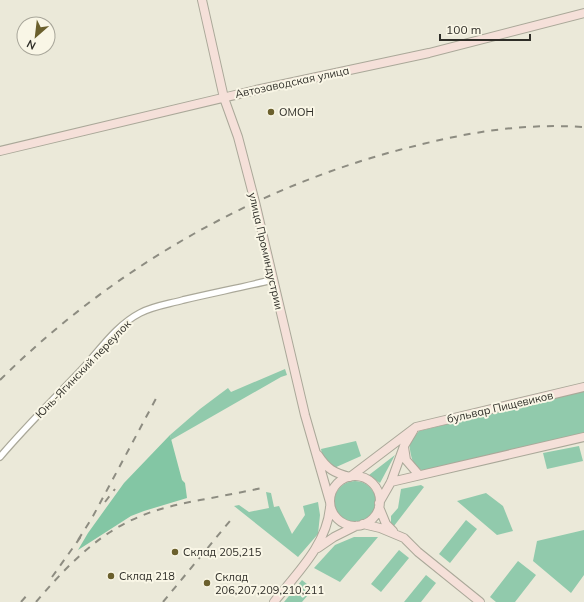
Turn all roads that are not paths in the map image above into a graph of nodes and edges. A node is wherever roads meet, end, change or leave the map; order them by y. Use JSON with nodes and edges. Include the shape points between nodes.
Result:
{"nodes":[{"id":1,"x":202,"y":0,"type":"edge"},
{"id":2,"x":584,"y":13,"type":"edge"},
{"id":3,"x":224,"y":98,"type":"junction"},
{"id":4,"x":0,"y":151,"type":"edge"},
{"id":5,"x":272,"y":280,"type":"junction"},
{"id":6,"x":584,"y":387,"type":"edge"},
{"id":7,"x":416,"y":427,"type":"junction"},
{"id":8,"x":584,"y":437,"type":"edge"},
{"id":9,"x":404,"y":446,"type":"junction"},
{"id":10,"x":314,"y":448,"type":"junction"},
{"id":11,"x":0,"y":456,"type":"edge"},
{"id":12,"x":419,"y":475,"type":"junction"},
{"id":13,"x":350,"y":477,"type":"junction"},
{"id":14,"x":391,"y":482,"type":"junction"},
{"id":15,"x":330,"y":504,"type":"junction"},
{"id":16,"x":379,"y":505,"type":"junction"},
{"id":17,"x":360,"y":525,"type":"junction"},
{"id":18,"x":397,"y":535,"type":"junction"},
{"id":19,"x":316,"y":550,"type":"junction"},
{"id":20,"x":274,"y":602,"type":"edge"},
{"id":21,"x":480,"y":602,"type":"edge"}],
"edges":[{"from":1,"to":3,"type":"main road","name":"улица Проминдустрии"},
{"from":2,"to":3,"type":"main road","name":"Автозаводская улица","via":[[429,52]]},
{"from":3,"to":4,"type":"main road","name":"Автозаводская улица"},
{"from":3,"to":5,"type":"main road","name":"улица Проминдустрии","via":[[238,137]]},
{"from":5,"to":10,"type":"main road","name":"улица Проминдустрии"},
{"from":5,"to":11,"type":"street","name":"Юнь-Ягинский переулок","via":[[158,306],[136,316],[103,345]]},
{"from":6,"to":7,"type":"main road","name":"бульвар Пищевиков"},
{"from":7,"to":9,"type":"main road"},
{"from":7,"to":13,"type":"main road","name":"бульвар Пищевиков"},
{"from":8,"to":12,"type":"main road"},
{"from":9,"to":12,"type":"main road","via":[[406,460]]},
{"from":9,"to":14,"type":"main road","name":"бульвар Пищевиков"},
{"from":10,"to":13,"type":"main road","via":[[328,468]]},
{"from":10,"to":15,"type":"main road","name":"улица Проминдустрии"},
{"from":12,"to":14,"type":"main road"},
{"from":13,"to":15,"type":"main road","name":"бульвар Пищевиков","via":[[337,485]]},
{"from":13,"to":16,"type":"main road","via":[[357,476],[371,482],[379,495]]},
{"from":14,"to":16,"type":"main road","name":"бульвар Пищевиков"},
{"from":15,"to":17,"type":"main road","via":[[333,514],[338,519],[350,526]]},
{"from":15,"to":19,"type":"main road","name":"бульвар Пищевиков","via":[[325,530]]},
{"from":16,"to":17,"type":"main road","name":"бульвар Пищевиков","via":[[373,518]]},
{"from":16,"to":18,"type":"main road","via":[[386,524]]},
{"from":17,"to":18,"type":"main road","via":[[380,528]]},
{"from":17,"to":19,"type":"main road","name":"бульвар Пищевиков","via":[[334,537]]},
{"from":18,"to":21,"type":"main road","via":[[404,538]]},
{"from":19,"to":20,"type":"main road","name":"бульвар Пищевиков"}]}
